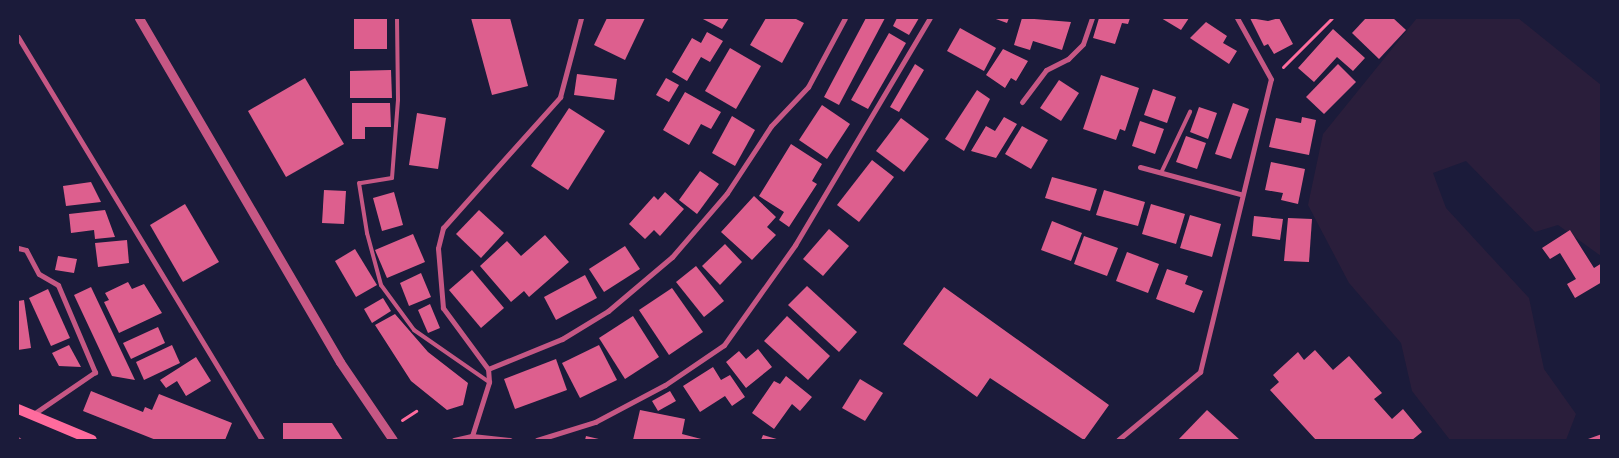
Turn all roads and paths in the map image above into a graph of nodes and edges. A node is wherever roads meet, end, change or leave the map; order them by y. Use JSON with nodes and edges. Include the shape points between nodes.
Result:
{"nodes":[{"id":1,"x":139,"y":18,"type":"edge"},
{"id":2,"x":397,"y":18,"type":"edge"},
{"id":3,"x":580,"y":18,"type":"edge"},
{"id":4,"x":845,"y":18,"type":"edge"},
{"id":5,"x":930,"y":18,"type":"edge"},
{"id":6,"x":1092,"y":18,"type":"edge"},
{"id":7,"x":1237,"y":18,"type":"edge"},
{"id":8,"x":1332,"y":18,"type":"edge"},
{"id":9,"x":18,"y":36,"type":"edge"},
{"id":10,"x":1271,"y":79,"type":"junction"},
{"id":11,"x":1022,"y":102,"type":"dead end"},
{"id":12,"x":1190,"y":112,"type":"dead end"},
{"id":13,"x":1140,"y":167,"type":"dead end"},
{"id":14,"x":1161,"y":173,"type":"junction"},
{"id":15,"x":1240,"y":194,"type":"junction"},
{"id":16,"x":18,"y":248,"type":"edge"},
{"id":17,"x":488,"y":369,"type":"junction"},
{"id":18,"x":489,"y":382,"type":"junction"},
{"id":19,"x":18,"y":410,"type":"edge"},
{"id":20,"x":32,"y":416,"type":"junction"},
{"id":21,"x":472,"y":436,"type":"junction"},
{"id":22,"x":92,"y":440,"type":"edge"},
{"id":23,"x":262,"y":440,"type":"edge"},
{"id":24,"x":393,"y":440,"type":"edge"},
{"id":25,"x":454,"y":440,"type":"edge"},
{"id":26,"x":510,"y":440,"type":"edge"},
{"id":27,"x":537,"y":440,"type":"edge"},
{"id":28,"x":1118,"y":440,"type":"edge"}],
"edges":[{"from":1,"to":24,"type":"street","via":[[340,362]]},
{"from":2,"to":18,"type":"lane","via":[[398,100],[392,178],[359,183],[367,233],[381,285],[414,330]]},
{"from":3,"to":17,"type":"street","via":[[560,97],[443,228],[438,248],[442,308]]},
{"from":4,"to":17,"type":"street","via":[[808,87],[771,126],[727,193],[672,257],[608,311],[562,340]]},
{"from":5,"to":27,"type":"street","via":[[795,245],[724,345],[665,385],[595,422]]},
{"from":6,"to":11,"type":"street","via":[[1083,44],[1068,59],[1046,70]]},
{"from":7,"to":10,"type":"street"},
{"from":8,"to":10,"type":"path"},
{"from":9,"to":23,"type":"street"},
{"from":10,"to":15,"type":"street"},
{"from":12,"to":14,"type":"lane"},
{"from":13,"to":14,"type":"street"},
{"from":14,"to":15,"type":"street"},
{"from":15,"to":28,"type":"street","via":[[1200,372]]},
{"from":16,"to":20,"type":"street","via":[[26,250],[39,274],[58,285],[95,372]]},
{"from":17,"to":18,"type":"street"},
{"from":18,"to":21,"type":"street"},
{"from":19,"to":20,"type":"main road"},
{"from":20,"to":22,"type":"main road"},
{"from":21,"to":25,"type":"street"},
{"from":21,"to":26,"type":"street"}]}
